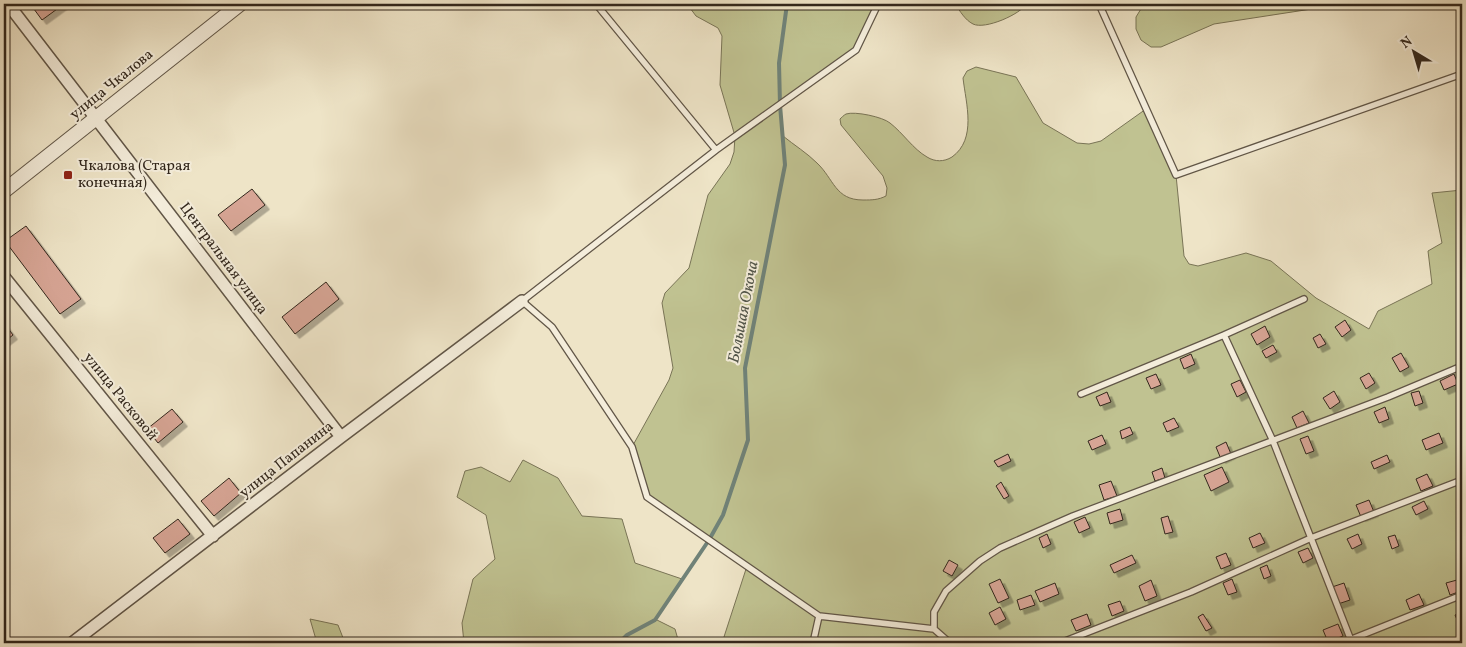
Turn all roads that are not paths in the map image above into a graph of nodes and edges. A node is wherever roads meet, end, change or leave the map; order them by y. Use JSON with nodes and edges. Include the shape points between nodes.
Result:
{"nodes":[{"id":1,"x":8,"y":4,"type":"edge"},
{"id":2,"x":240,"y":4,"type":"edge"},
{"id":3,"x":596,"y":4,"type":"edge"},
{"id":4,"x":878,"y":4,"type":"edge"},
{"id":5,"x":1099,"y":4,"type":"edge"},
{"id":6,"x":1462,"y":74,"type":"edge"},
{"id":7,"x":97,"y":118,"type":"junction"},
{"id":8,"x":716,"y":150,"type":"junction"},
{"id":9,"x":4,"y":191,"type":"edge"},
{"id":10,"x":4,"y":277,"type":"edge"},
{"id":11,"x":1304,"y":299,"type":"dead end"},
{"id":12,"x":522,"y":301,"type":"junction"},
{"id":13,"x":1224,"y":335,"type":"junction"},
{"id":14,"x":1462,"y":366,"type":"edge"},
{"id":15,"x":1081,"y":394,"type":"dead end"},
{"id":16,"x":341,"y":437,"type":"junction"},
{"id":17,"x":1273,"y":441,"type":"junction"},
{"id":18,"x":1462,"y":480,"type":"edge"},
{"id":19,"x":213,"y":536,"type":"junction"},
{"id":20,"x":1311,"y":538,"type":"junction"},
{"id":21,"x":1462,"y":595,"type":"edge"},
{"id":22,"x":819,"y":616,"type":"junction"},
{"id":23,"x":934,"y":629,"type":"junction"},
{"id":24,"x":1351,"y":642,"type":"edge"},
{"id":25,"x":72,"y":643,"type":"edge"},
{"id":26,"x":813,"y":643,"type":"edge"},
{"id":27,"x":950,"y":643,"type":"edge"},
{"id":28,"x":1060,"y":643,"type":"edge"},
{"id":29,"x":1342,"y":643,"type":"edge"}],
"edges":[{"from":1,"to":7,"type":"street","name":"Центральная улица"},
{"from":2,"to":7,"type":"street","name":"улица Чкалова"},
{"from":3,"to":8,"type":"lane"},
{"from":4,"to":8,"type":"lane","via":[[856,50]]},
{"from":5,"to":6,"type":"lane","via":[[1176,176]]},
{"from":7,"to":9,"type":"street","name":"улица Чкалова"},
{"from":7,"to":16,"type":"street","name":"Центральная улица"},
{"from":8,"to":12,"type":"lane"},
{"from":10,"to":19,"type":"street","name":"улица Расковой"},
{"from":11,"to":13,"type":"lane"},
{"from":12,"to":16,"type":"street","name":"улица Папанина"},
{"from":12,"to":22,"type":"lane","via":[[552,328],[632,447],[647,497]]},
{"from":13,"to":15,"type":"lane"},
{"from":13,"to":17,"type":"lane"},
{"from":14,"to":17,"type":"lane"},
{"from":16,"to":19,"type":"street","name":"улица Папанина"},
{"from":17,"to":20,"type":"lane"},
{"from":17,"to":23,"type":"lane","via":[[1072,516],[1000,548],[946,591],[934,612]]},
{"from":18,"to":20,"type":"lane"},
{"from":19,"to":25,"type":"street","name":"улица Папанина"},
{"from":20,"to":24,"type":"lane"},
{"from":20,"to":28,"type":"lane","via":[[1191,592]]},
{"from":21,"to":24,"type":"lane"},
{"from":22,"to":23,"type":"lane"},
{"from":22,"to":26,"type":"lane"},
{"from":23,"to":27,"type":"lane"},
{"from":24,"to":29,"type":"lane"}]}
